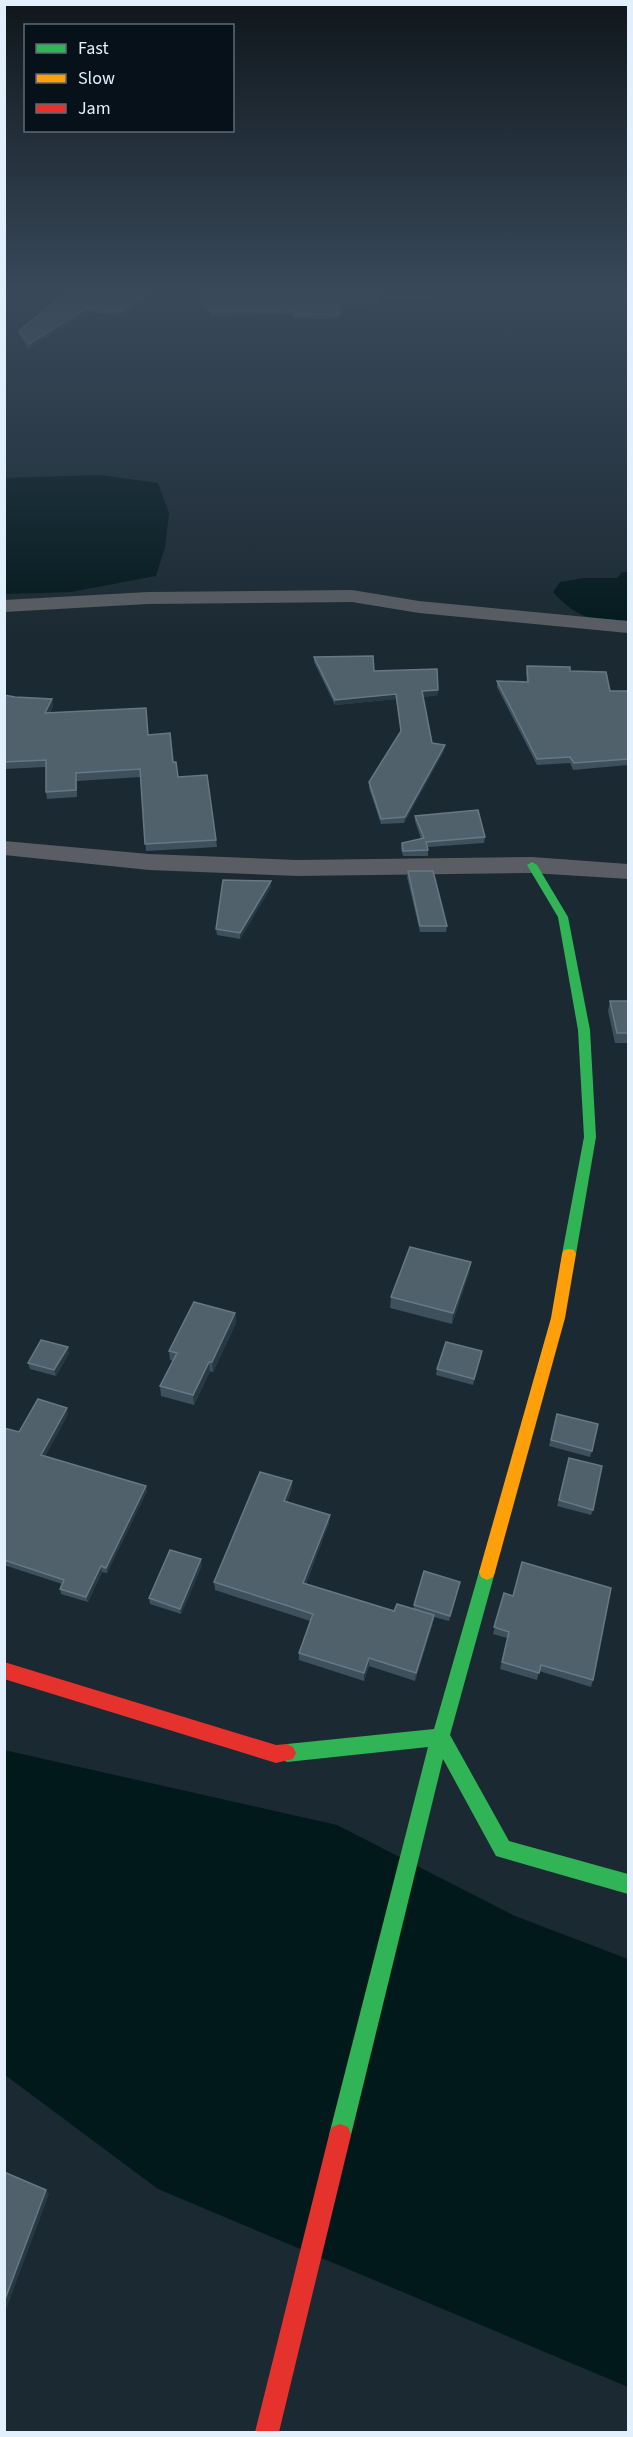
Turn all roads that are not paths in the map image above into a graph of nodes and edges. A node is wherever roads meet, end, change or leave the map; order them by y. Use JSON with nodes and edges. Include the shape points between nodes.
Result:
{"nodes":[{"id":1,"x":4,"y":606,"type":"edge"},
{"id":2,"x":628,"y":627,"type":"edge"},
{"id":3,"x":4,"y":848,"type":"edge"},
{"id":4,"x":532,"y":865,"type":"junction"},
{"id":5,"x":628,"y":872,"type":"edge"},
{"id":6,"x":4,"y":1670,"type":"edge"},
{"id":7,"x":441,"y":1737,"type":"junction"},
{"id":8,"x":628,"y":1884,"type":"edge"},
{"id":9,"x":267,"y":2433,"type":"edge"}],
"edges":[{"from":1,"to":2,"type":"street","via":[[148,598],[352,596],[419,607]]},
{"from":3,"to":4,"type":"street","via":[[149,862],[297,868]]},
{"from":4,"to":5,"type":"street"},
{"from":4,"to":7,"type":"street","via":[[563,917],[584,1030],[590,1137],[558,1318]]},
{"from":6,"to":7,"type":"street","via":[[276,1754]]},
{"from":7,"to":8,"type":"street","via":[[503,1849]]},
{"from":7,"to":9,"type":"street"}]}
